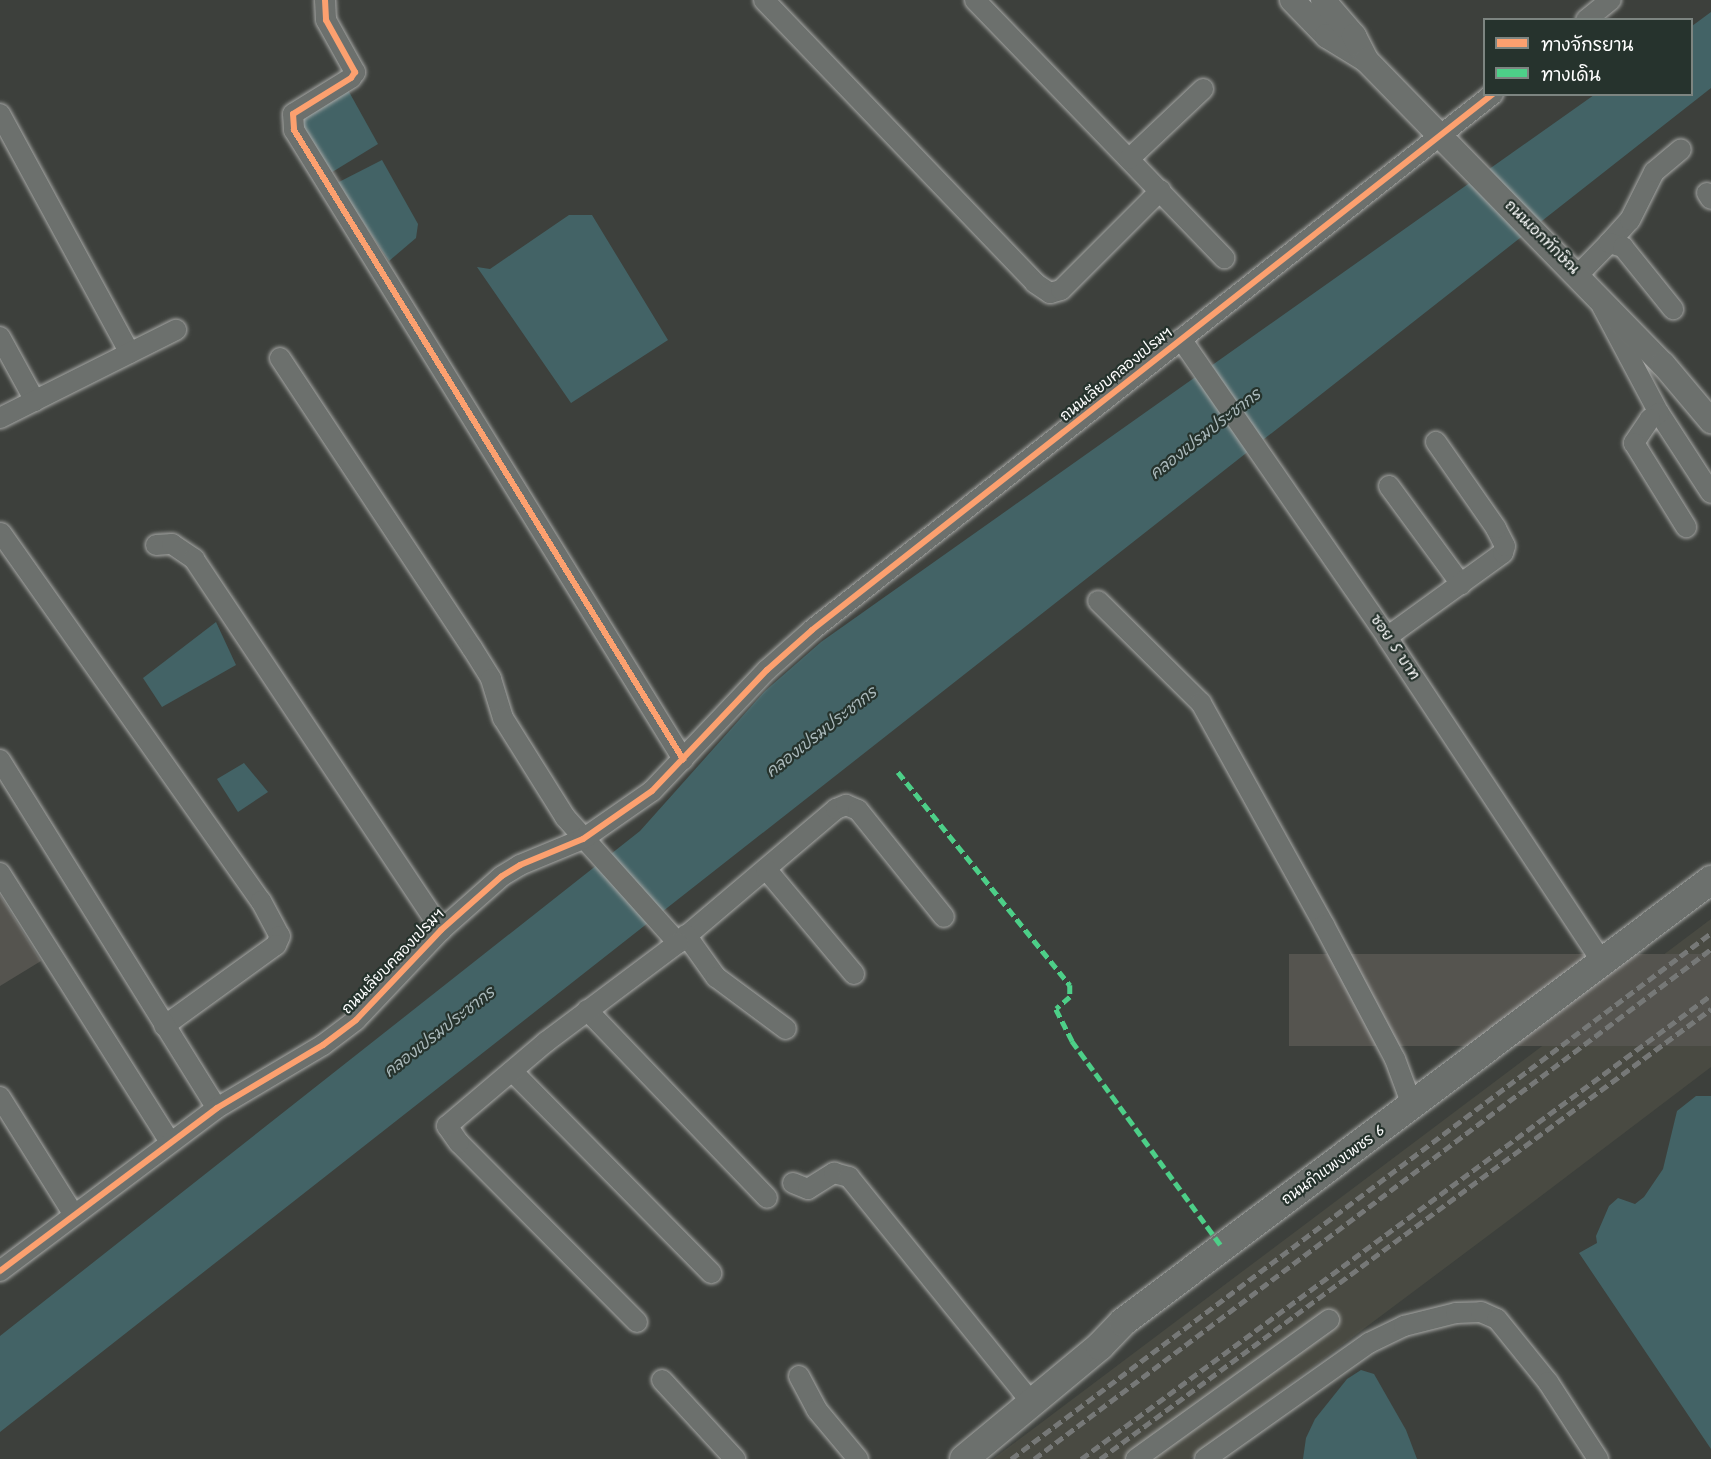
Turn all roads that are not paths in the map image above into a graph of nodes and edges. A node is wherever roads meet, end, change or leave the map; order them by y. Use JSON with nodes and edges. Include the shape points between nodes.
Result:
{"nodes":[{"id":1,"x":325,"y":0,"type":"edge"},
{"id":2,"x":764,"y":0,"type":"edge"},
{"id":3,"x":975,"y":0,"type":"edge"},
{"id":4,"x":1292,"y":0,"type":"edge"},
{"id":5,"x":1323,"y":0,"type":"edge"},
{"id":6,"x":1611,"y":0,"type":"edge"},
{"id":7,"x":1588,"y":18,"type":"edge"},
{"id":8,"x":1366,"y":60,"type":"junction"},
{"id":9,"x":1203,"y":89,"type":"dead end"},
{"id":10,"x":1491,"y":96,"type":"edge"},
{"id":11,"x":0,"y":114,"type":"edge"},
{"id":12,"x":1440,"y":137,"type":"junction"},
{"id":13,"x":1681,"y":149,"type":"dead end"},
{"id":14,"x":1129,"y":159,"type":"junction"},
{"id":15,"x":1161,"y":190,"type":"junction"},
{"id":16,"x":1609,"y":243,"type":"junction"},
{"id":17,"x":1224,"y":258,"type":"dead end"},
{"id":18,"x":1578,"y":275,"type":"junction"},
{"id":19,"x":1597,"y":295,"type":"junction"},
{"id":20,"x":1673,"y":309,"type":"dead end"},
{"id":21,"x":176,"y":330,"type":"dead end"},
{"id":22,"x":0,"y":337,"type":"edge"},
{"id":23,"x":1180,"y":339,"type":"junction"},
{"id":24,"x":130,"y":353,"type":"junction"},
{"id":25,"x":280,"y":358,"type":"dead end"},
{"id":26,"x":35,"y":401,"type":"junction"},
{"id":27,"x":1659,"y":413,"type":"junction"},
{"id":28,"x":0,"y":418,"type":"edge"},
{"id":29,"x":1711,"y":421,"type":"edge"},
{"id":30,"x":1436,"y":442,"type":"dead end"},
{"id":31,"x":1389,"y":486,"type":"dead end"},
{"id":32,"x":1711,"y":493,"type":"edge"},
{"id":33,"x":1686,"y":527,"type":"dead end"},
{"id":34,"x":0,"y":533,"type":"edge"},
{"id":35,"x":156,"y":545,"type":"dead end"},
{"id":36,"x":1461,"y":584,"type":"junction"},
{"id":37,"x":1098,"y":601,"type":"dead end"},
{"id":38,"x":1387,"y":637,"type":"junction"},
{"id":39,"x":683,"y":759,"type":"junction"},
{"id":40,"x":0,"y":760,"type":"edge"},
{"id":41,"x":583,"y":839,"type":"junction"},
{"id":42,"x":766,"y":869,"type":"junction"},
{"id":43,"x":0,"y":873,"type":"edge"},
{"id":44,"x":1711,"y":880,"type":"edge"},
{"id":45,"x":944,"y":917,"type":"dead end"},
{"id":46,"x":441,"y":930,"type":"junction"},
{"id":47,"x":677,"y":937,"type":"junction"},
{"id":48,"x":1602,"y":962,"type":"junction"},
{"id":49,"x":855,"y":974,"type":"dead end"},
{"id":50,"x":587,"y":1010,"type":"junction"},
{"id":51,"x":164,"y":1026,"type":"junction"},
{"id":52,"x":786,"y":1029,"type":"dead end"},
{"id":53,"x":512,"y":1071,"type":"junction"},
{"id":54,"x":0,"y":1097,"type":"edge"},
{"id":55,"x":217,"y":1108,"type":"junction"},
{"id":56,"x":1413,"y":1108,"type":"junction"},
{"id":57,"x":170,"y":1142,"type":"junction"},
{"id":58,"x":793,"y":1183,"type":"dead end"},
{"id":59,"x":767,"y":1198,"type":"dead end"},
{"id":60,"x":74,"y":1215,"type":"junction"},
{"id":61,"x":2,"y":1265,"type":"edge"},
{"id":62,"x":711,"y":1273,"type":"dead end"},
{"id":63,"x":1329,"y":1320,"type":"dead end"},
{"id":64,"x":637,"y":1322,"type":"dead end"},
{"id":65,"x":800,"y":1376,"type":"dead end"},
{"id":66,"x":662,"y":1380,"type":"dead end"},
{"id":67,"x":1033,"y":1404,"type":"junction"},
{"id":68,"x":735,"y":1459,"type":"edge"},
{"id":69,"x":858,"y":1459,"type":"edge"},
{"id":70,"x":964,"y":1459,"type":"edge"},
{"id":71,"x":1136,"y":1459,"type":"edge"},
{"id":72,"x":1205,"y":1459,"type":"edge"},
{"id":73,"x":1598,"y":1459,"type":"edge"}],
"edges":[{"from":1,"to":39,"type":"street","via":[[326,20],[355,72],[293,114],[294,130]]},
{"from":2,"to":15,"type":"street","via":[[1035,283],[1050,293],[1060,290]]},
{"from":3,"to":14,"type":"street"},
{"from":4,"to":8,"type":"street","name":"ถนนเอกทักษิณ","via":[[1327,36]]},
{"from":5,"to":8,"type":"street","name":"ถนนเอกทักษิณ","via":[[1354,36]]},
{"from":6,"to":7,"type":"street"},
{"from":8,"to":12,"type":"street","name":"ถนนเอกทักษิณ"},
{"from":9,"to":14,"type":"street"},
{"from":10,"to":12,"type":"street","name":"ถนนเลียบคลองเปรมฯ"},
{"from":11,"to":24,"type":"street"},
{"from":12,"to":18,"type":"street","name":"ถนนเอกทักษิณ"},
{"from":12,"to":23,"type":"street","name":"ถนนเลียบคลองเปรมฯ"},
{"from":13,"to":16,"type":"street","via":[[1654,172],[1630,220]]},
{"from":14,"to":15,"type":"street"},
{"from":15,"to":17,"type":"street"},
{"from":16,"to":18,"type":"street"},
{"from":16,"to":20,"type":"street","via":[[1623,247]]},
{"from":18,"to":19,"type":"street","name":"ถนนเอกทักษิณ"},
{"from":19,"to":27,"type":"street","via":[[1620,347]]},
{"from":19,"to":29,"type":"street","name":"ถนนเอกทักษิณ"},
{"from":21,"to":24,"type":"street"},
{"from":22,"to":26,"type":"street"},
{"from":23,"to":38,"type":"street","name":"ซอย 5 บาท"},
{"from":23,"to":39,"type":"street","name":"ถนนเลียบคลองเปรมฯ","via":[[812,630],[767,670]]},
{"from":24,"to":26,"type":"street"},
{"from":25,"to":41,"type":"street","via":[[472,648],[491,679],[503,718]]},
{"from":26,"to":28,"type":"street"},
{"from":27,"to":32,"type":"street"},
{"from":27,"to":33,"type":"street","via":[[1650,418],[1634,443]]},
{"from":30,"to":36,"type":"street","via":[[1504,546],[1503,553]]},
{"from":31,"to":36,"type":"street"},
{"from":34,"to":51,"type":"street","via":[[261,901],[280,936],[276,945]]},
{"from":35,"to":46,"type":"street","via":[[172,543],[194,559]]},
{"from":36,"to":38,"type":"street"},
{"from":37,"to":56,"type":"street","via":[[1201,703],[1373,1018]]},
{"from":38,"to":48,"type":"street","name":"ซอย 5 บาท"},
{"from":39,"to":41,"type":"street","name":"ถนนเลียบคลองเปรมฯ","via":[[652,791]]},
{"from":40,"to":51,"type":"street"},
{"from":41,"to":46,"type":"street","name":"ถนนเลียบคลองเปรมฯ","via":[[520,864],[477,895]]},
{"from":41,"to":47,"type":"street"},
{"from":42,"to":45,"type":"street","via":[[836,809],[846,805],[858,810]]},
{"from":42,"to":47,"type":"street"},
{"from":42,"to":49,"type":"street"},
{"from":43,"to":57,"type":"street"},
{"from":44,"to":48,"type":"main road","name":"ถนนกำแพงเพชร 6"},
{"from":46,"to":55,"type":"street","name":"ถนนเลียบคลองเปรมฯ","via":[[356,1020],[323,1045]]},
{"from":47,"to":50,"type":"street"},
{"from":47,"to":52,"type":"street","via":[[716,976]]},
{"from":48,"to":56,"type":"main road","name":"ถนนกำแพงเพชร 6"},
{"from":50,"to":53,"type":"street"},
{"from":50,"to":59,"type":"street"},
{"from":51,"to":55,"type":"street"},
{"from":53,"to":62,"type":"street"},
{"from":53,"to":64,"type":"street","via":[[451,1120],[447,1126],[450,1133]]},
{"from":54,"to":60,"type":"street"},
{"from":55,"to":57,"type":"street","name":"ถนนเลียบคลองเปรมฯ"},
{"from":56,"to":67,"type":"main road","name":"ถนนกำแพงเพชร 6","via":[[1123,1322]]},
{"from":57,"to":60,"type":"street","name":"ถนนเลียบคลองเปรมฯ"},
{"from":58,"to":67,"type":"street","via":[[808,1189],[834,1173],[849,1177]]},
{"from":60,"to":61,"type":"street","name":"ถนนเลียบคลองเปรมฯ"},
{"from":63,"to":71,"type":"street"},
{"from":65,"to":69,"type":"street","via":[[817,1410]]},
{"from":66,"to":68,"type":"street"},
{"from":67,"to":70,"type":"main road","name":"ถนนกำแพงเพชร 6"},
{"from":72,"to":73,"type":"street","via":[[1369,1343],[1404,1326],[1456,1312],[1481,1312],[1497,1319],[1548,1382]]}]}
